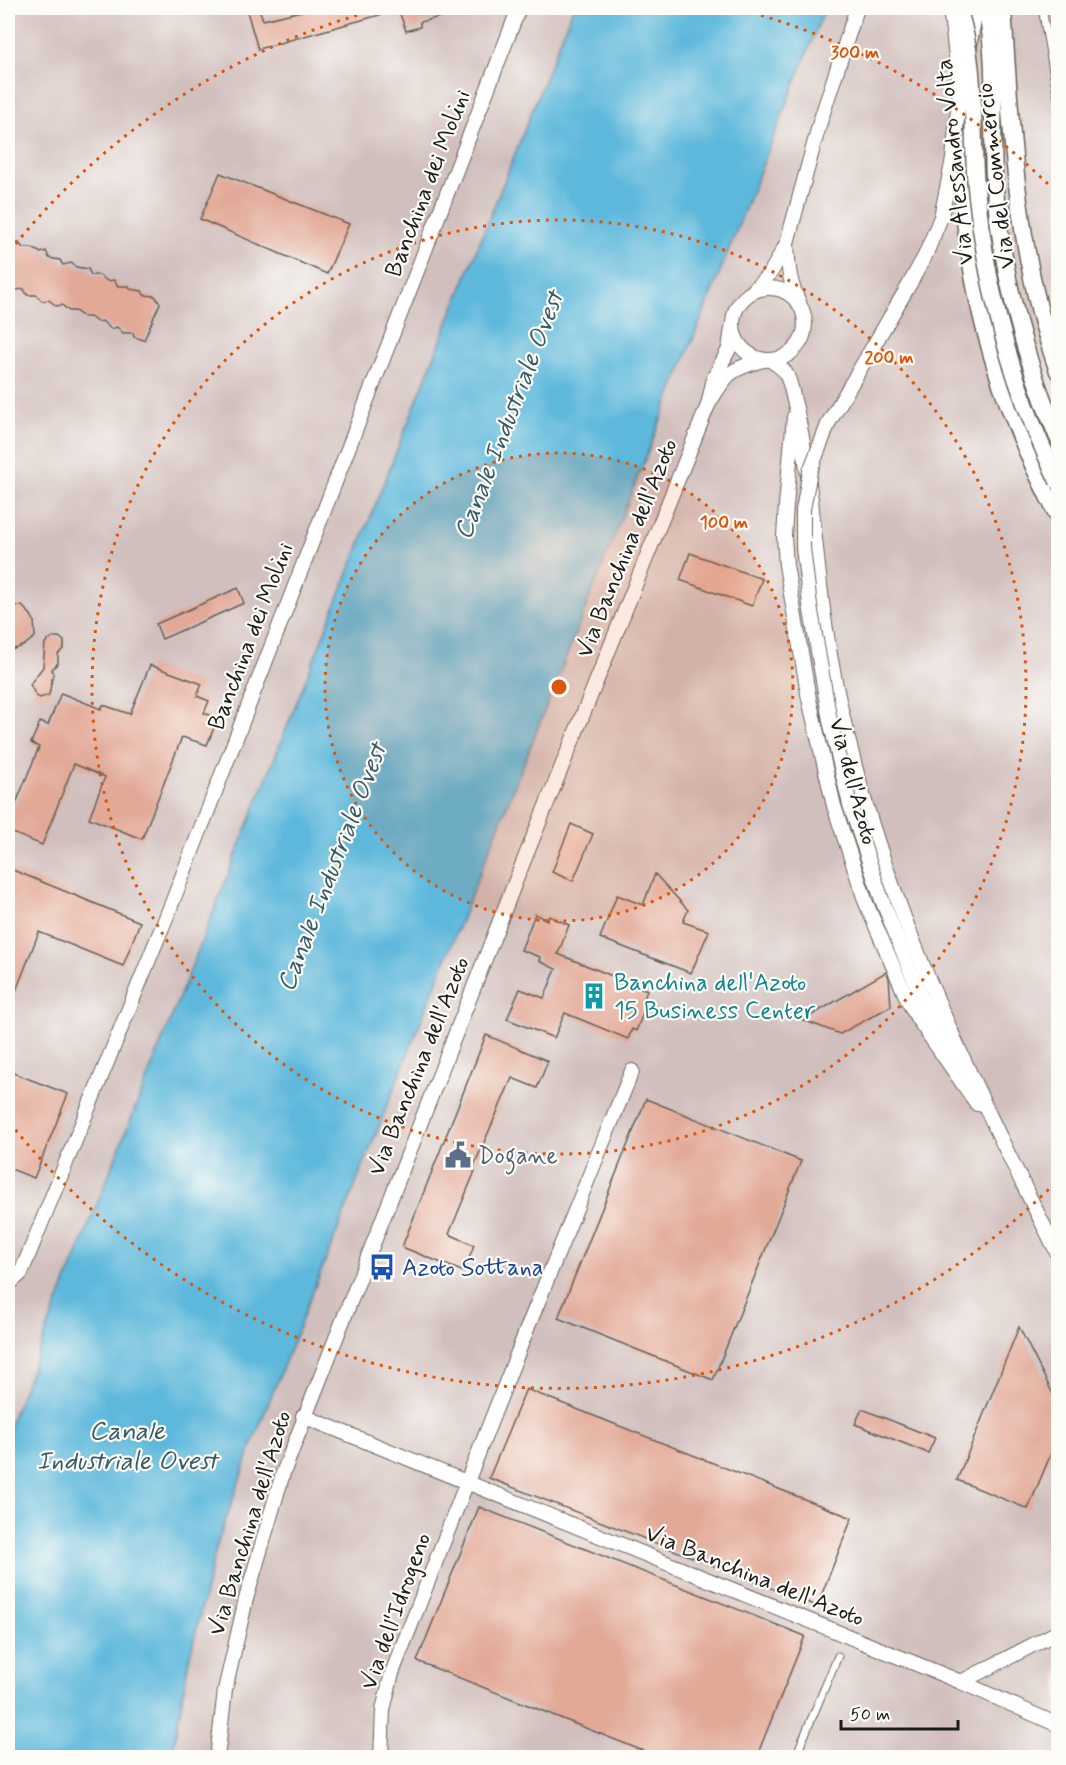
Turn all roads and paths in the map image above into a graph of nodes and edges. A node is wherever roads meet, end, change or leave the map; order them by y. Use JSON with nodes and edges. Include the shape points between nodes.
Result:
{"nodes":[{"id":1,"x":519,"y":8,"type":"edge"},
{"id":2,"x":857,"y":8,"type":"edge"},
{"id":3,"x":950,"y":8,"type":"edge"},
{"id":4,"x":958,"y":8,"type":"edge"},
{"id":5,"x":975,"y":8,"type":"edge"},
{"id":6,"x":986,"y":8,"type":"edge"},
{"id":7,"x":1003,"y":8,"type":"edge"},
{"id":8,"x":1042,"y":8,"type":"edge"},
{"id":9,"x":1059,"y":99,"type":"edge"},
{"id":10,"x":787,"y":243,"type":"junction"},
{"id":11,"x":750,"y":294,"type":"junction"},
{"id":12,"x":801,"y":307,"type":"junction"},
{"id":13,"x":733,"y":323,"type":"junction"},
{"id":14,"x":767,"y":360,"type":"junction"},
{"id":15,"x":1059,"y":371,"type":"edge"},
{"id":16,"x":708,"y":405,"type":"junction"},
{"id":17,"x":795,"y":405,"type":"junction"},
{"id":18,"x":1059,"y":438,"type":"edge"},
{"id":19,"x":1059,"y":481,"type":"edge"},
{"id":20,"x":1059,"y":516,"type":"edge"},
{"id":21,"x":632,"y":1071,"type":"dead end"},
{"id":22,"x":997,"y":1132,"type":"junction"},
{"id":23,"x":1059,"y":1254,"type":"edge"},
{"id":24,"x":12,"y":1281,"type":"edge"},
{"id":25,"x":303,"y":1416,"type":"junction"},
{"id":26,"x":466,"y":1483,"type":"junction"},
{"id":27,"x":1059,"y":1632,"type":"edge"},
{"id":28,"x":838,"y":1656,"type":"dead end"},
{"id":29,"x":961,"y":1682,"type":"junction"},
{"id":30,"x":1059,"y":1725,"type":"edge"},
{"id":31,"x":217,"y":1758,"type":"edge"},
{"id":32,"x":381,"y":1758,"type":"edge"},
{"id":33,"x":795,"y":1758,"type":"edge"}],
"edges":[{"from":1,"to":24,"type":"street","name":"Banchina dei Molini","via":[[170,908],[21,1273]]},
{"from":2,"to":10,"type":"street"},
{"from":3,"to":22,"type":"street","name":"Via dell'Azoto","bridge":true,"via":[[960,88],[953,159],[941,217],[909,285],[829,422],[810,471],[803,510],[804,555],[830,721],[850,805],[882,900],[925,1005]]},
{"from":4,"to":19,"type":"street","name":"Via Alessandro Volta","bridge":true,"via":[[970,66],[981,236],[992,290],[1019,388]]},
{"from":5,"to":20,"type":"street","name":"Via del Commercio","via":[[969,45],[963,191],[976,301],[1011,414]]},
{"from":6,"to":18,"type":"street","name":"Via Alessandro Volta","via":[[997,214],[1023,337]]},
{"from":7,"to":15,"type":"street","name":"Via del Commercio","via":[[1021,219],[1033,286]]},
{"from":8,"to":9,"type":"lane"},
{"from":10,"to":11,"type":"street","via":[[771,272]]},
{"from":10,"to":12,"type":"street","via":[[789,276]]},
{"from":11,"to":12,"type":"street","via":[[772,288],[784,291]]},
{"from":11,"to":13,"type":"street","via":[[735,311]]},
{"from":12,"to":14,"type":"street","via":[[805,331],[801,342],[787,355]]},
{"from":13,"to":14,"type":"street","via":[[740,345],[748,353]]},
{"from":13,"to":16,"type":"street","via":[[729,349],[714,378]]},
{"from":14,"to":16,"type":"street","via":[[731,372]]},
{"from":14,"to":17,"type":"street","name":"Via dell'Azoto","via":[[785,373]]},
{"from":16,"to":25,"type":"street","name":"Via Banchina dell'Azoto"},
{"from":17,"to":22,"type":"street","name":"Via dell'Azoto","via":[[803,436],[828,640],[863,794],[911,937]]},
{"from":17,"to":22,"type":"street","name":"Via dell'Azoto","via":[[784,536],[786,565],[809,699],[834,806],[866,903],[908,1001]]},
{"from":21,"to":26,"type":"street","name":"Via dell'Idrogeno"},
{"from":22,"to":23,"type":"street","name":"Via dell'Azoto"},
{"from":25,"to":26,"type":"street","name":"Via Banchina dell'Azoto"},
{"from":25,"to":31,"type":"street","name":"Via Banchina dell'Azoto","via":[[246,1599],[225,1690]]},
{"from":26,"to":29,"type":"street","name":"Via Banchina dell'Azoto"},
{"from":26,"to":32,"type":"street","name":"Via dell'Idrogeno","via":[[390,1680],[383,1710]]},
{"from":27,"to":29,"type":"street"},
{"from":28,"to":33,"type":"lane"},
{"from":29,"to":30,"type":"street","name":"Via Banchina dell'Azoto"}]}
